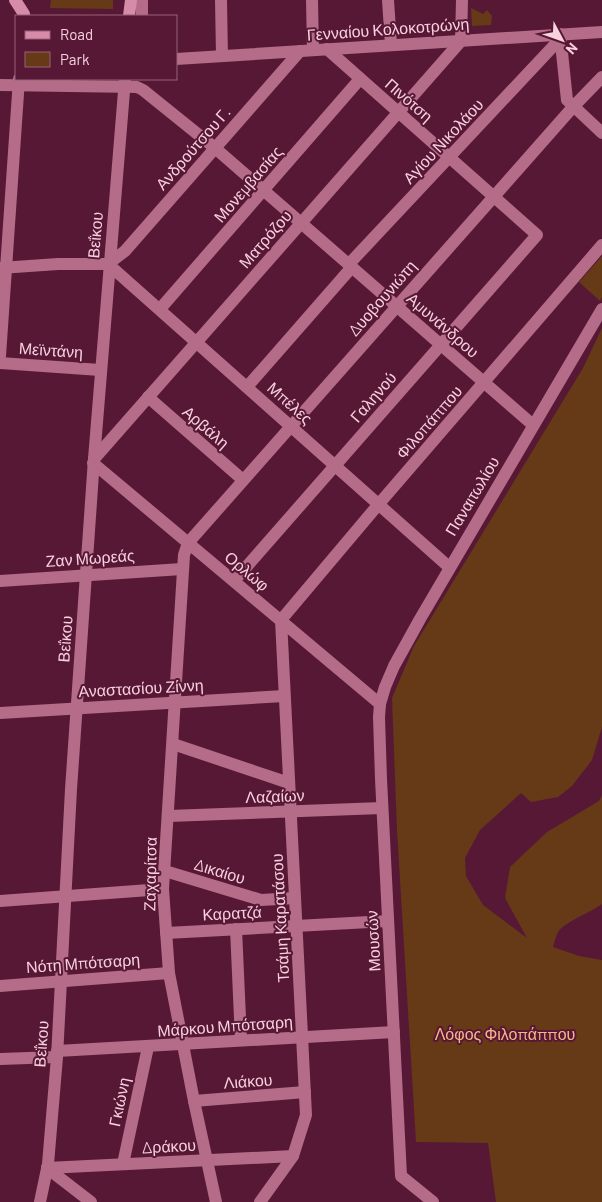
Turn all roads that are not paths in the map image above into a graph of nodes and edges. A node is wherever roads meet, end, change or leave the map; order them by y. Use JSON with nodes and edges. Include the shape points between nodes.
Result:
{"nodes":[{"id":1,"x":15,"y":0,"type":"edge"},
{"id":2,"x":25,"y":0,"type":"edge"},
{"id":3,"x":131,"y":0,"type":"edge"},
{"id":4,"x":142,"y":0,"type":"edge"},
{"id":5,"x":220,"y":0,"type":"edge"},
{"id":6,"x":312,"y":0,"type":"edge"},
{"id":7,"x":388,"y":0,"type":"edge"},
{"id":8,"x":462,"y":0,"type":"edge"},
{"id":9,"x":24,"y":15,"type":"edge"},
{"id":10,"x":129,"y":15,"type":"edge"},
{"id":11,"x":142,"y":15,"type":"edge"},
{"id":12,"x":602,"y":32,"type":"edge"},
{"id":13,"x":560,"y":37,"type":"junction"},
{"id":14,"x":461,"y":41,"type":"junction"},
{"id":15,"x":391,"y":45,"type":"junction"},
{"id":16,"x":327,"y":49,"type":"junction"},
{"id":17,"x":313,"y":50,"type":"junction"},
{"id":18,"x":300,"y":51,"type":"junction"},
{"id":19,"x":222,"y":56,"type":"junction"},
{"id":20,"x":178,"y":59,"type":"edge"},
{"id":21,"x":602,"y":77,"type":"edge"},
{"id":22,"x":360,"y":79,"type":"junction"},
{"id":23,"x":19,"y":82,"type":"edge"},
{"id":24,"x":124,"y":84,"type":"edge"},
{"id":25,"x":0,"y":85,"type":"edge"},
{"id":26,"x":573,"y":107,"type":"junction"},
{"id":27,"x":398,"y":113,"type":"junction"},
{"id":28,"x":602,"y":133,"type":"edge"},
{"id":29,"x":215,"y":148,"type":"junction"},
{"id":30,"x":449,"y":158,"type":"junction"},
{"id":31,"x":264,"y":190,"type":"junction"},
{"id":32,"x":494,"y":197,"type":"junction"},
{"id":33,"x":301,"y":223,"type":"junction"},
{"id":34,"x":537,"y":235,"type":"joint"},
{"id":35,"x":602,"y":245,"type":"edge"},
{"id":36,"x":108,"y":264,"type":"junction"},
{"id":37,"x":351,"y":266,"type":"junction"},
{"id":38,"x":3,"y":268,"type":"edge"},
{"id":39,"x":397,"y":306,"type":"junction"},
{"id":40,"x":602,"y":309,"type":"edge"},
{"id":41,"x":160,"y":310,"type":"junction"},
{"id":42,"x":196,"y":342,"type":"junction"},
{"id":43,"x":441,"y":344,"type":"junction"},
{"id":44,"x":0,"y":356,"type":"edge"},
{"id":45,"x":0,"y":363,"type":"edge"},
{"id":46,"x":100,"y":370,"type":"junction"},
{"id":47,"x":484,"y":382,"type":"junction"},
{"id":48,"x":247,"y":387,"type":"junction"},
{"id":49,"x":148,"y":397,"type":"junction"},
{"id":50,"x":533,"y":425,"type":"junction"},
{"id":51,"x":291,"y":426,"type":"junction"},
{"id":52,"x":94,"y":461,"type":"junction"},
{"id":53,"x":335,"y":466,"type":"junction"},
{"id":54,"x":243,"y":480,"type":"junction"},
{"id":55,"x":378,"y":505,"type":"junction"},
{"id":56,"x":188,"y":542,"type":"junction"},
{"id":57,"x":449,"y":568,"type":"junction"},
{"id":58,"x":182,"y":569,"type":"junction"},
{"id":59,"x":86,"y":574,"type":"junction"},
{"id":60,"x":0,"y":581,"type":"edge"},
{"id":61,"x":234,"y":581,"type":"junction"},
{"id":62,"x":281,"y":620,"type":"junction"},
{"id":63,"x":284,"y":696,"type":"junction"},
{"id":64,"x":176,"y":702,"type":"junction"},
{"id":65,"x":380,"y":704,"type":"junction"},
{"id":66,"x":77,"y":707,"type":"junction"},
{"id":67,"x":0,"y":713,"type":"edge"},
{"id":68,"x":173,"y":744,"type":"junction"},
{"id":69,"x":289,"y":783,"type":"junction"},
{"id":70,"x":382,"y":808,"type":"junction"},
{"id":71,"x":290,"y":812,"type":"junction"},
{"id":72,"x":169,"y":816,"type":"junction"},
{"id":73,"x":165,"y":871,"type":"junction"},
{"id":74,"x":163,"y":889,"type":"junction"},
{"id":75,"x":66,"y":896,"type":"junction"},
{"id":76,"x":295,"y":898,"type":"junction"},
{"id":77,"x":0,"y":901,"type":"edge"},
{"id":78,"x":388,"y":920,"type":"junction"},
{"id":79,"x":297,"y":926,"type":"junction"},
{"id":80,"x":236,"y":929,"type":"junction"},
{"id":81,"x":166,"y":933,"type":"junction"},
{"id":82,"x":169,"y":973,"type":"junction"},
{"id":83,"x":60,"y":980,"type":"junction"},
{"id":84,"x":0,"y":986,"type":"edge"},
{"id":85,"x":394,"y":1032,"type":"junction"},
{"id":86,"x":303,"y":1037,"type":"junction"},
{"id":87,"x":241,"y":1040,"type":"junction"},
{"id":88,"x":183,"y":1045,"type":"junction"},
{"id":89,"x":148,"y":1047,"type":"junction"},
{"id":90,"x":57,"y":1054,"type":"junction"},
{"id":91,"x":0,"y":1059,"type":"edge"},
{"id":92,"x":305,"y":1092,"type":"junction"},
{"id":93,"x":194,"y":1101,"type":"junction"},
{"id":94,"x":293,"y":1156,"type":"junction"},
{"id":95,"x":207,"y":1160,"type":"junction"},
{"id":96,"x":123,"y":1164,"type":"junction"},
{"id":97,"x":47,"y":1168,"type":"junction"},
{"id":98,"x":40,"y":1202,"type":"edge"},
{"id":99,"x":91,"y":1202,"type":"edge"},
{"id":100,"x":216,"y":1202,"type":"edge"},
{"id":101,"x":260,"y":1202,"type":"edge"},
{"id":102,"x":433,"y":1202,"type":"edge"}],
"edges":[{"from":1,"to":9,"type":"main road"},
{"from":2,"to":9,"type":"street"},
{"from":3,"to":10,"type":"main road"},
{"from":4,"to":11,"type":"street"},
{"from":5,"to":19,"type":"street"},
{"from":6,"to":17,"type":"street"},
{"from":7,"to":15,"type":"street"},
{"from":8,"to":14,"type":"street"},
{"from":12,"to":13,"type":"street","name":"Γενναίου Κολοκοτρώνη"},
{"from":13,"to":14,"type":"street","name":"Γενναίου Κολοκοτρώνη"},
{"from":13,"to":26,"type":"street","via":[[567,100]]},
{"from":13,"to":30,"type":"street","name":"Αγίου Νικολάου"},
{"from":14,"to":15,"type":"street","name":"Γενναίου Κολοκοτρώνη"},
{"from":14,"to":27,"type":"street","name":"Ματρόζου"},
{"from":15,"to":16,"type":"street","name":"Γενναίου Κολοκοτρώνη"},
{"from":16,"to":17,"type":"street","name":"Γενναίου Κολοκοτρώνη"},
{"from":16,"to":22,"type":"street","name":"Πινότση"},
{"from":17,"to":18,"type":"street","name":"Γενναίου Κολοκοτρώνη"},
{"from":18,"to":19,"type":"street","name":"Γενναίου Κολοκοτρώνη"},
{"from":18,"to":29,"type":"street","name":"Ανδρούτσου Γ."},
{"from":19,"to":20,"type":"street","name":"Γενναίου Κολοκοτρώνη"},
{"from":21,"to":26,"type":"street","name":"Δυοβουνιώτη"},
{"from":22,"to":27,"type":"street","name":"Πινότση"},
{"from":22,"to":31,"type":"street","name":"Μονεμβασίας"},
{"from":23,"to":24,"type":"street"},
{"from":23,"to":25,"type":"street"},
{"from":23,"to":38,"type":"street"},
{"from":24,"to":29,"type":"street","name":"Αμυνάνδρου","via":[[148,94]]},
{"from":24,"to":36,"type":"street","name":"Βεΐκου"},
{"from":26,"to":28,"type":"street"},
{"from":26,"to":32,"type":"street","name":"Δυοβουνιώτη"},
{"from":27,"to":30,"type":"street","name":"Πινότση"},
{"from":27,"to":33,"type":"street","name":"Ματρόζου"},
{"from":29,"to":31,"type":"street","name":"Αμυνάνδρου"},
{"from":29,"to":36,"type":"street","name":"Ανδρούτσου Γ.","via":[[125,251]]},
{"from":30,"to":32,"type":"street","name":"Πινότση"},
{"from":30,"to":37,"type":"street","name":"Αγίου Νικολάου"},
{"from":31,"to":33,"type":"street","name":"Αμυνάνδρου"},
{"from":31,"to":41,"type":"street","name":"Μονεμβασίας"},
{"from":32,"to":34,"type":"street","name":"Πινότση"},
{"from":32,"to":39,"type":"street","name":"Δυοβουνιώτη"},
{"from":33,"to":37,"type":"street","name":"Αμυνάνδρου"},
{"from":33,"to":42,"type":"street","name":"Ματρόζου"},
{"from":34,"to":43,"type":"street","name":"Γαληνού"},
{"from":35,"to":47,"type":"street","name":"Φιλοπάππου"},
{"from":36,"to":38,"type":"street"},
{"from":36,"to":41,"type":"street","name":"Μπέλες"},
{"from":36,"to":46,"type":"street","name":"Βεΐκου"},
{"from":37,"to":39,"type":"street","name":"Αμυνάνδρου"},
{"from":37,"to":48,"type":"street","name":"Αγίου Νικολάου"},
{"from":38,"to":44,"type":"street"},
{"from":39,"to":43,"type":"street","name":"Αμυνάνδρου"},
{"from":39,"to":51,"type":"street","name":"Δυοβουνιώτη"},
{"from":40,"to":50,"type":"street","name":"Παναιτωλίου"},
{"from":41,"to":42,"type":"street","name":"Μπέλες"},
{"from":42,"to":48,"type":"street","name":"Μπέλες"},
{"from":42,"to":49,"type":"street","name":"Ματρόζου"},
{"from":43,"to":47,"type":"street","name":"Αμυνάνδρου"},
{"from":43,"to":53,"type":"street","name":"Γαληνού"},
{"from":45,"to":46,"type":"street","name":"Μεϊντάνη"},
{"from":46,"to":52,"type":"street","name":"Βεΐκου"},
{"from":47,"to":50,"type":"street","name":"Αμυνάνδρου"},
{"from":47,"to":55,"type":"street","name":"Φιλοπάππου"},
{"from":48,"to":51,"type":"street","name":"Μπέλες"},
{"from":49,"to":52,"type":"street","name":"Ματρόζου"},
{"from":49,"to":54,"type":"street","name":"Αρβάλη"},
{"from":50,"to":57,"type":"street","name":"Παναιτωλίου"},
{"from":51,"to":53,"type":"street","name":"Μπέλες"},
{"from":51,"to":54,"type":"street","name":"Δυοβουνιώτη"},
{"from":52,"to":56,"type":"street","name":"Ορλώφ"},
{"from":52,"to":59,"type":"street","name":"Βεΐκου"},
{"from":53,"to":55,"type":"street","name":"Μπέλες"},
{"from":53,"to":61,"type":"street","name":"Γαληνού"},
{"from":54,"to":56,"type":"street","name":"Δυοβουνιώτη"},
{"from":55,"to":57,"type":"street","name":"Μπέλες"},
{"from":55,"to":62,"type":"street","name":"Φιλοπάππου"},
{"from":56,"to":58,"type":"street","name":"Ζαχαρίτσα"},
{"from":56,"to":61,"type":"street","name":"Ορλώφ"},
{"from":57,"to":65,"type":"street","name":"Παναιτωλίου","via":[[394,666]]},
{"from":58,"to":59,"type":"street","name":"Ζαν Μωρεάς"},
{"from":58,"to":64,"type":"street","name":"Ζαχαρίτσα"},
{"from":59,"to":60,"type":"street","name":"Ζαν Μωρεάς"},
{"from":59,"to":66,"type":"street","name":"Βεΐκου"},
{"from":61,"to":62,"type":"street","name":"Ορλώφ"},
{"from":62,"to":63,"type":"street","name":"Τσάμη Καρατάσου"},
{"from":62,"to":65,"type":"street","name":"Ορλώφ"},
{"from":63,"to":64,"type":"street","name":"Αναστασίου Ζίννη"},
{"from":63,"to":69,"type":"street","name":"Τσάμη Καρατάσου"},
{"from":64,"to":66,"type":"street","name":"Αναστασίου Ζίννη"},
{"from":64,"to":68,"type":"street","name":"Ζαχαρίτσα"},
{"from":65,"to":70,"type":"street","name":"Μουσών"},
{"from":66,"to":67,"type":"street","name":"Αναστασίου Ζίννη"},
{"from":66,"to":75,"type":"street","name":"Βεΐκου"},
{"from":68,"to":69,"type":"street"},
{"from":68,"to":72,"type":"street","name":"Ζαχαρίτσα"},
{"from":69,"to":71,"type":"street","name":"Τσάμη Καρατάσου"},
{"from":70,"to":71,"type":"street","name":"Λαζαίων"},
{"from":70,"to":78,"type":"street","name":"Μουσών"},
{"from":71,"to":72,"type":"street","name":"Λαζαίων"},
{"from":71,"to":76,"type":"street","name":"Τσάμη Καρατάσου"},
{"from":72,"to":73,"type":"street","name":"Ζαχαρίτσα"},
{"from":73,"to":74,"type":"street","name":"Ζαχαρίτσα"},
{"from":73,"to":76,"type":"street","name":"Δικαίου","via":[[261,900]]},
{"from":74,"to":75,"type":"street"},
{"from":74,"to":81,"type":"street","name":"Ζαχαρίτσα"},
{"from":75,"to":77,"type":"street"},
{"from":75,"to":83,"type":"street","name":"Βεΐκου"},
{"from":76,"to":79,"type":"street","name":"Τσάμη Καρατάσου"},
{"from":78,"to":79,"type":"street","name":"Καρατζά"},
{"from":78,"to":85,"type":"street","name":"Μουσών"},
{"from":79,"to":80,"type":"street","name":"Καρατζά"},
{"from":79,"to":86,"type":"street","name":"Τσάμη Καρατάσου"},
{"from":80,"to":81,"type":"street","name":"Καρατζά"},
{"from":80,"to":87,"type":"street"},
{"from":81,"to":82,"type":"street","name":"Ζαχαρίτσα"},
{"from":82,"to":83,"type":"street","name":"Νότη Μπότσαρη"},
{"from":82,"to":88,"type":"street","name":"Ζαχαρίτσα"},
{"from":83,"to":84,"type":"street","name":"Νότη Μπότσαρη"},
{"from":83,"to":90,"type":"street","name":"Βεΐκου"},
{"from":85,"to":86,"type":"street","name":"Μάρκου Μπότσαρη"},
{"from":85,"to":102,"type":"street","name":"Μουσών","via":[[401,1176]]},
{"from":86,"to":87,"type":"street","name":"Μάρκου Μπότσαρη"},
{"from":86,"to":92,"type":"street","name":"Τσάμη Καρατάσου"},
{"from":87,"to":88,"type":"street","name":"Μάρκου Μπότσαρη"},
{"from":88,"to":89,"type":"street","name":"Μάρκου Μπότσαρη"},
{"from":88,"to":93,"type":"street","name":"Ζαχαρίτσα"},
{"from":89,"to":90,"type":"street","name":"Μάρκου Μπότσαρη"},
{"from":89,"to":96,"type":"street","name":"Γκιώνη"},
{"from":90,"to":91,"type":"street","name":"Μάρκου Μπότσαρη"},
{"from":90,"to":97,"type":"street","name":"Βεΐκου"},
{"from":92,"to":93,"type":"street","name":"Λιάκου"},
{"from":92,"to":94,"type":"street","name":"Τσάμη Καρατάσου","via":[[306,1115]]},
{"from":93,"to":95,"type":"street","name":"Ζαχαρίτσα"},
{"from":94,"to":95,"type":"street","name":"Δράκου"},
{"from":94,"to":101,"type":"street","name":"Τσάμη Καρατάσου"},
{"from":95,"to":96,"type":"street","name":"Δράκου"},
{"from":95,"to":100,"type":"street","name":"Ζαχαρίτσα"},
{"from":96,"to":97,"type":"street","name":"Δράκου"},
{"from":97,"to":98,"type":"street","name":"Βεΐκου"},
{"from":97,"to":99,"type":"street"}]}
